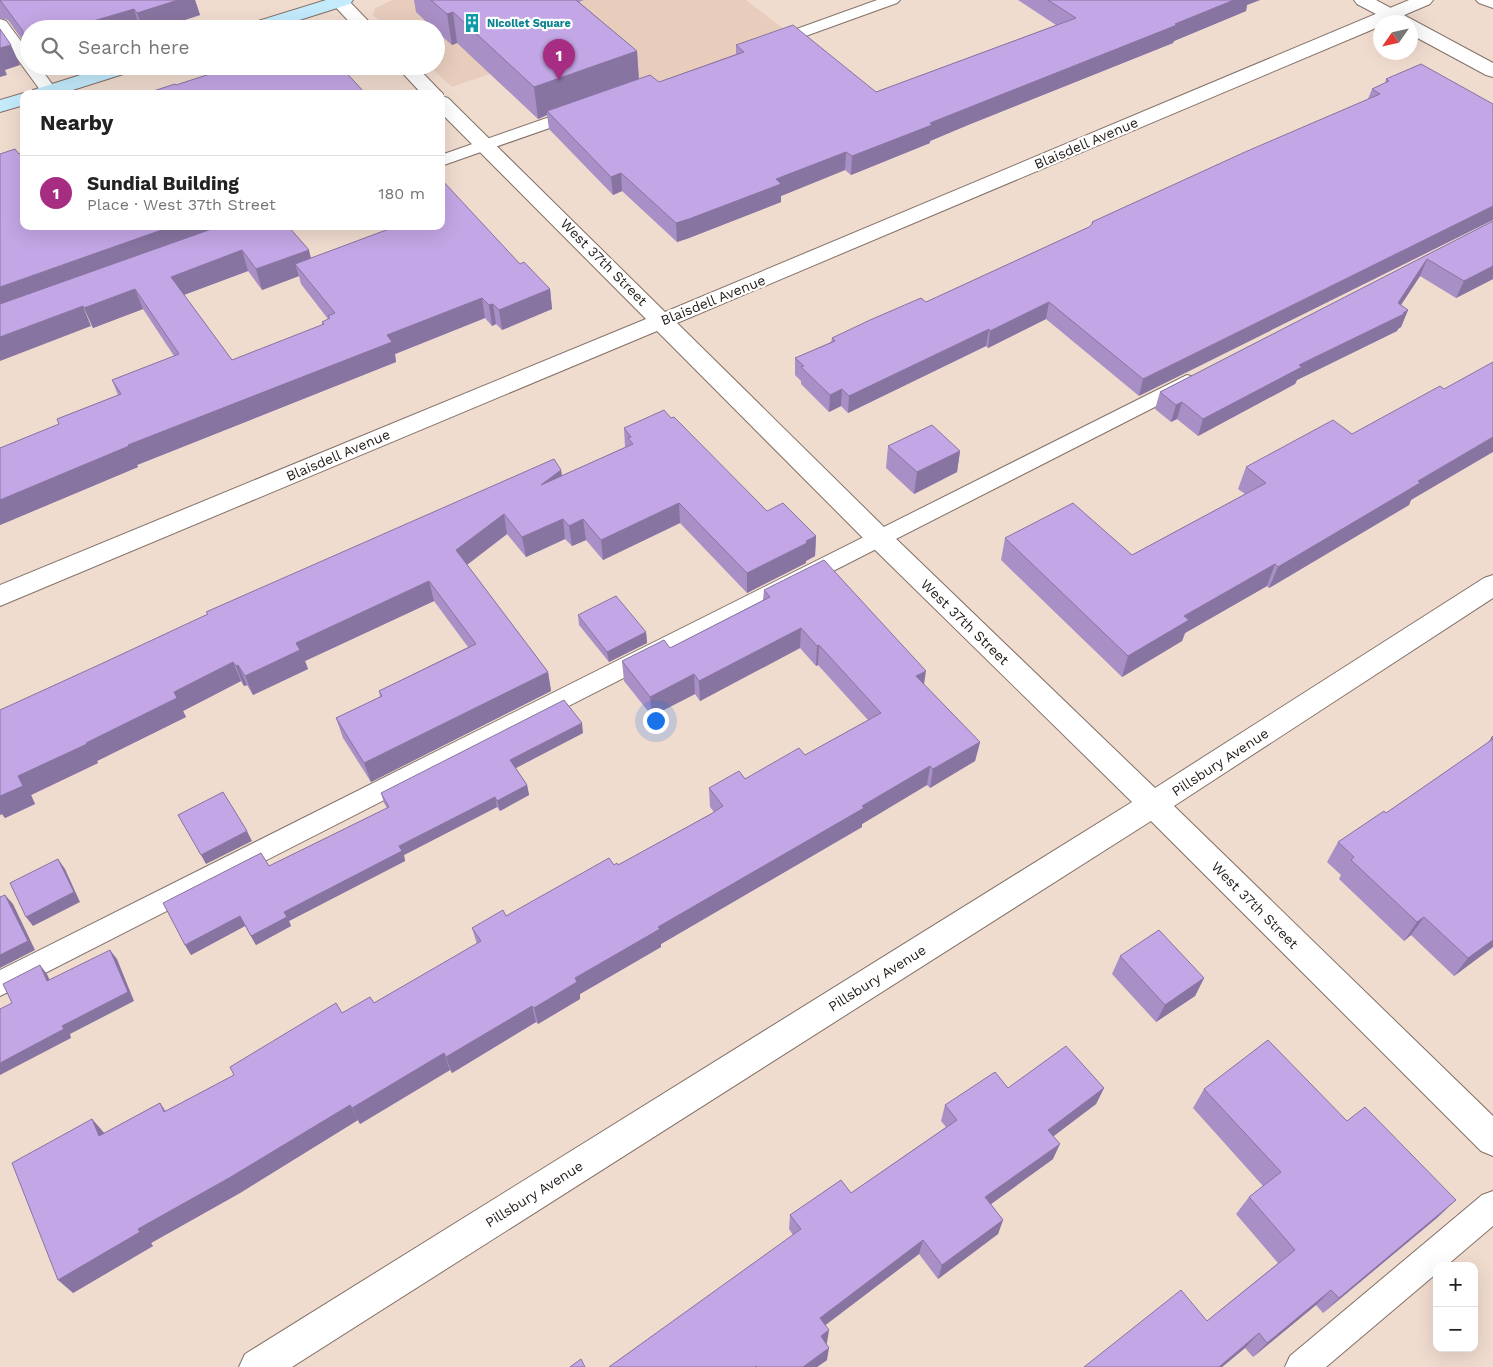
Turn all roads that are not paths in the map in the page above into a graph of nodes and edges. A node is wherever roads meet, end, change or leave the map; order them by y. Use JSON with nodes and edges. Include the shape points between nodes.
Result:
{"nodes":[{"id":1,"x":341,"y":0,"type":"edge"},
{"id":2,"x":892,"y":0,"type":"edge"},
{"id":3,"x":1363,"y":0,"type":"edge"},
{"id":4,"x":1424,"y":0,"type":"edge"},
{"id":5,"x":1484,"y":0,"type":"edge"},
{"id":6,"x":1493,"y":3,"type":"edge"},
{"id":7,"x":1390,"y":15,"type":"edge"},
{"id":8,"x":1403,"y":15,"type":"edge"},
{"id":9,"x":279,"y":20,"type":"edge"},
{"id":10,"x":359,"y":20,"type":"edge"},
{"id":11,"x":0,"y":24,"type":"edge"},
{"id":12,"x":1373,"y":29,"type":"edge"},
{"id":13,"x":1418,"y":30,"type":"edge"},
{"id":14,"x":760,"y":47,"type":"edge"},
{"id":15,"x":20,"y":51,"type":"edge"},
{"id":16,"x":1493,"y":71,"type":"edge"},
{"id":17,"x":36,"y":75,"type":"edge"},
{"id":18,"x":100,"y":75,"type":"edge"},
{"id":19,"x":414,"y":75,"type":"edge"},
{"id":20,"x":44,"y":90,"type":"edge"},
{"id":21,"x":51,"y":90,"type":"edge"},
{"id":22,"x":429,"y":90,"type":"edge"},
{"id":23,"x":20,"y":100,"type":"edge"},
{"id":24,"x":0,"y":106,"type":"edge"},
{"id":25,"x":445,"y":106,"type":"edge"},
{"id":26,"x":591,"y":108,"type":"edge"},
{"id":27,"x":486,"y":145,"type":"junction"},
{"id":28,"x":445,"y":160,"type":"edge"},
{"id":29,"x":662,"y":321,"type":"junction"},
{"id":30,"x":1209,"y":371,"type":"edge"},
{"id":31,"x":880,"y":539,"type":"junction"},
{"id":32,"x":1493,"y":585,"type":"edge"},
{"id":33,"x":0,"y":596,"type":"edge"},
{"id":34,"x":1154,"y":804,"type":"junction"},
{"id":35,"x":0,"y":984,"type":"edge"},
{"id":36,"x":1493,"y":1139,"type":"edge"},
{"id":37,"x":1493,"y":1206,"type":"edge"},
{"id":38,"x":258,"y":1367,"type":"edge"},
{"id":39,"x":1301,"y":1367,"type":"edge"}],
"edges":[{"from":1,"to":9,"type":"main road"},
{"from":1,"to":10,"type":"street"},
{"from":2,"to":14,"type":"lane"},
{"from":3,"to":7,"type":"street"},
{"from":4,"to":8,"type":"street","name":"Blaisdell Avenue"},
{"from":5,"to":6,"type":"lane"},
{"from":11,"to":15,"type":"lane"},
{"from":12,"to":29,"type":"street","name":"Blaisdell Avenue"},
{"from":13,"to":16,"type":"street"},
{"from":17,"to":20,"type":"lane"},
{"from":18,"to":21,"type":"main road"},
{"from":19,"to":22,"type":"street"},
{"from":23,"to":24,"type":"main road"},
{"from":25,"to":27,"type":"street","name":"West 37th Street"},
{"from":26,"to":27,"type":"lane"},
{"from":27,"to":28,"type":"lane"},
{"from":27,"to":29,"type":"street","name":"West 37th Street"},
{"from":29,"to":31,"type":"street","name":"West 37th Street"},
{"from":29,"to":33,"type":"street","name":"Blaisdell Avenue"},
{"from":30,"to":31,"type":"lane"},
{"from":31,"to":34,"type":"street","name":"West 37th Street"},
{"from":31,"to":35,"type":"lane"},
{"from":32,"to":34,"type":"street","name":"Pillsbury Avenue"},
{"from":34,"to":36,"type":"street","name":"West 37th Street"},
{"from":34,"to":38,"type":"street","name":"Pillsbury Avenue"},
{"from":37,"to":39,"type":"lane"}]}
